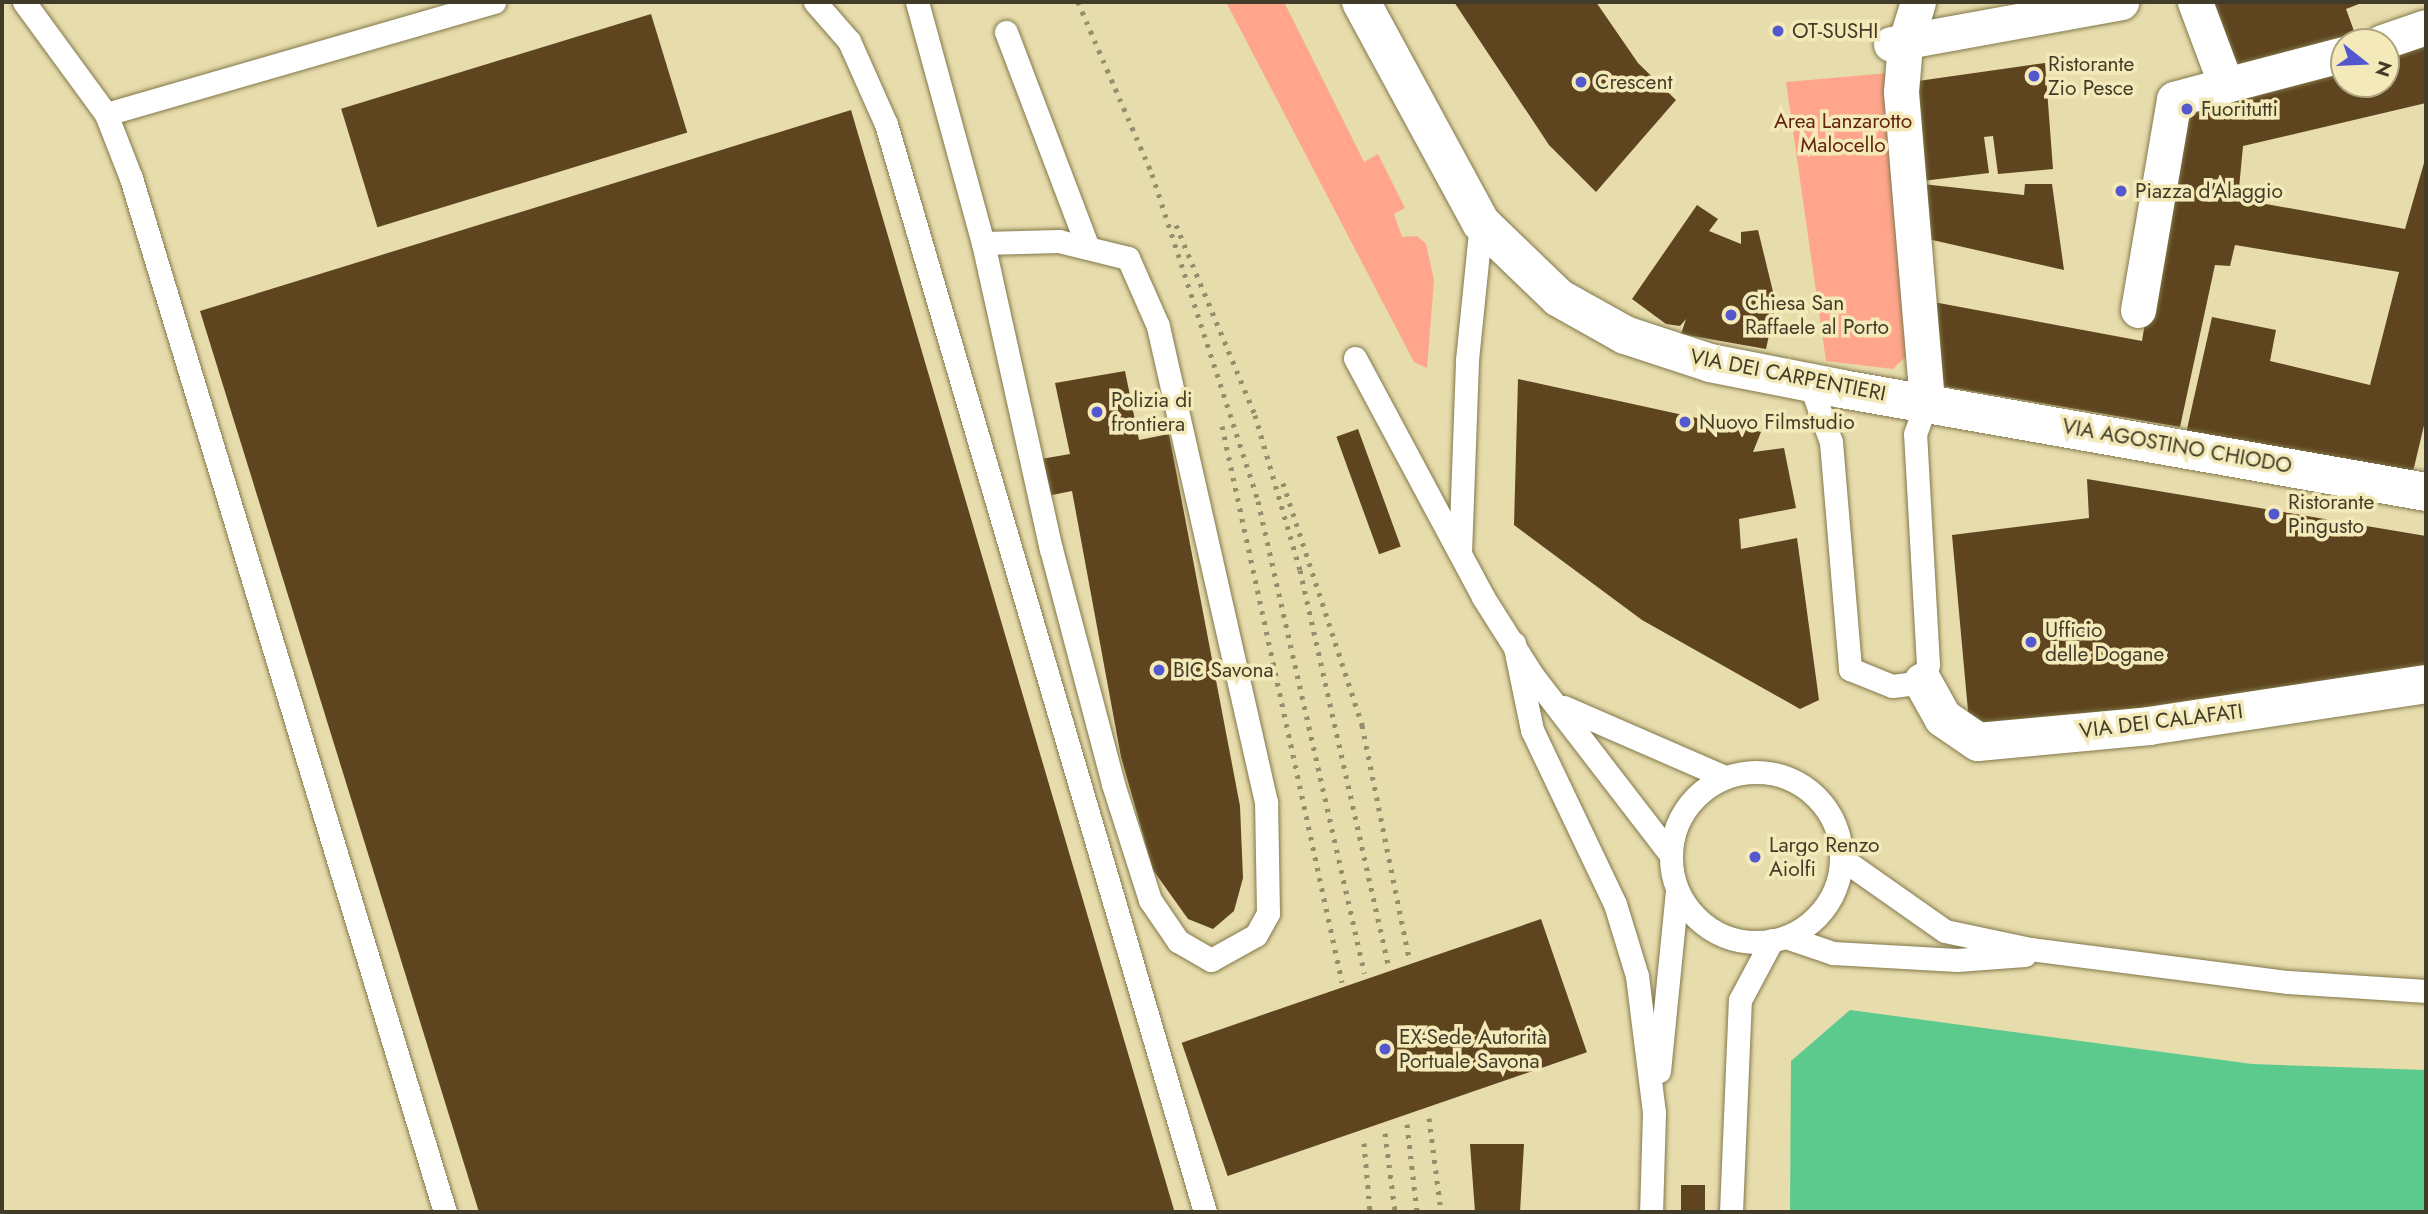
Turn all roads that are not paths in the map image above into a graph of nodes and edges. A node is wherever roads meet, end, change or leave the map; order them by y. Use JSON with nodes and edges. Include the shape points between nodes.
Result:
{"nodes":[{"id":1,"x":23,"y":2,"type":"edge"},
{"id":2,"x":494,"y":2,"type":"edge"},
{"id":3,"x":815,"y":2,"type":"edge"},
{"id":4,"x":917,"y":2,"type":"edge"},
{"id":5,"x":1361,"y":2,"type":"edge"},
{"id":6,"x":1917,"y":2,"type":"edge"},
{"id":7,"x":2121,"y":2,"type":"edge"},
{"id":8,"x":2195,"y":2,"type":"edge"},
{"id":9,"x":2426,"y":27,"type":"edge"},
{"id":10,"x":1006,"y":32,"type":"dead end"},
{"id":11,"x":2400,"y":36,"type":"edge"},
{"id":12,"x":1898,"y":44,"type":"junction"},
{"id":13,"x":2330,"y":58,"type":"edge"},
{"id":14,"x":2226,"y":85,"type":"junction"},
{"id":15,"x":106,"y":114,"type":"junction"},
{"id":16,"x":1481,"y":223,"type":"junction"},
{"id":17,"x":984,"y":243,"type":"junction"},
{"id":18,"x":1087,"y":245,"type":"junction"},
{"id":19,"x":2137,"y":310,"type":"dead end"},
{"id":20,"x":1355,"y":358,"type":"dead end"},
{"id":21,"x":1809,"y":382,"type":"junction"},
{"id":22,"x":1927,"y":401,"type":"junction"},
{"id":23,"x":2426,"y":492,"type":"edge"},
{"id":24,"x":1460,"y":553,"type":"junction"},
{"id":25,"x":1514,"y":643,"type":"junction"},
{"id":26,"x":1923,"y":682,"type":"junction"},
{"id":27,"x":2426,"y":684,"type":"edge"},
{"id":28,"x":1556,"y":702,"type":"junction"},
{"id":29,"x":1725,"y":777,"type":"junction"},
{"id":30,"x":1671,"y":855,"type":"junction"},
{"id":31,"x":1842,"y":858,"type":"junction"},
{"id":32,"x":1678,"y":890,"type":"junction"},
{"id":33,"x":1779,"y":938,"type":"junction"},
{"id":34,"x":2060,"y":953,"type":"junction"},
{"id":35,"x":2426,"y":991,"type":"edge"},
{"id":36,"x":1654,"y":1113,"type":"junction"},
{"id":37,"x":445,"y":1212,"type":"edge"},
{"id":38,"x":1205,"y":1212,"type":"edge"},
{"id":39,"x":1651,"y":1212,"type":"edge"},
{"id":40,"x":1731,"y":1212,"type":"edge"}],
"edges":[{"from":1,"to":15,"type":"lane"},
{"from":2,"to":15,"type":"lane"},
{"from":3,"to":38,"type":"lane","via":[[849,41],[886,124]]},
{"from":4,"to":17,"type":"lane"},
{"from":5,"to":16,"type":"street","name":"VIA DEI CARPENTIERI"},
{"from":6,"to":12,"type":"street"},
{"from":7,"to":12,"type":"street"},
{"from":8,"to":14,"type":"street"},
{"from":9,"to":11,"type":"street"},
{"from":10,"to":18,"type":"lane"},
{"from":12,"to":22,"type":"street"},
{"from":13,"to":14,"type":"street"},
{"from":14,"to":19,"type":"street","via":[[2174,99]]},
{"from":15,"to":37,"type":"lane","via":[[131,178]]},
{"from":16,"to":21,"type":"street","name":"VIA DEI CARPENTIERI","via":[[1559,298],[1593,320],[1710,363]]},
{"from":16,"to":24,"type":"lane","via":[[1467,360]]},
{"from":17,"to":18,"type":"lane","via":[[1031,239]]},
{"from":17,"to":18,"type":"lane","via":[[1090,706],[1145,887],[1178,942],[1211,960],[1256,935],[1268,913],[1266,802],[1158,326],[1128,258]]},
{"from":20,"to":24,"type":"lane"},
{"from":21,"to":22,"type":"street","name":"VIA DEI CARPENTIERI"},
{"from":21,"to":26,"type":"lane","via":[[1830,442],[1850,669],[1892,686]]},
{"from":22,"to":23,"type":"street","name":"VIA AGOSTINO CHIODO"},
{"from":22,"to":26,"type":"lane","via":[[1915,433],[1928,664]]},
{"from":24,"to":25,"type":"lane"},
{"from":25,"to":28,"type":"lane"},
{"from":25,"to":36,"type":"lane","via":[[1532,730],[1622,928],[1637,976]]},
{"from":26,"to":27,"type":"street","name":"VIA DEI CALAFATI","via":[[1943,718],[1978,742],[2149,726]]},
{"from":28,"to":29,"type":"lane"},
{"from":28,"to":30,"type":"lane"},
{"from":29,"to":30,"type":"lane","via":[[1686,807]]},
{"from":29,"to":31,"type":"lane","via":[[1778,773],[1805,787],[1835,825]]},
{"from":30,"to":32,"type":"lane"},
{"from":31,"to":33,"type":"lane","via":[[1825,907]]},
{"from":31,"to":34,"type":"lane","via":[[1945,931]]},
{"from":32,"to":33,"type":"lane","via":[[1693,914],[1715,932],[1743,941]]},
{"from":32,"to":36,"type":"lane"},
{"from":33,"to":34,"type":"lane","via":[[1847,954],[1957,960]]},
{"from":33,"to":40,"type":"lane","via":[[1740,1000]]},
{"from":34,"to":35,"type":"lane","via":[[2288,982]]},
{"from":36,"to":39,"type":"lane"}]}
